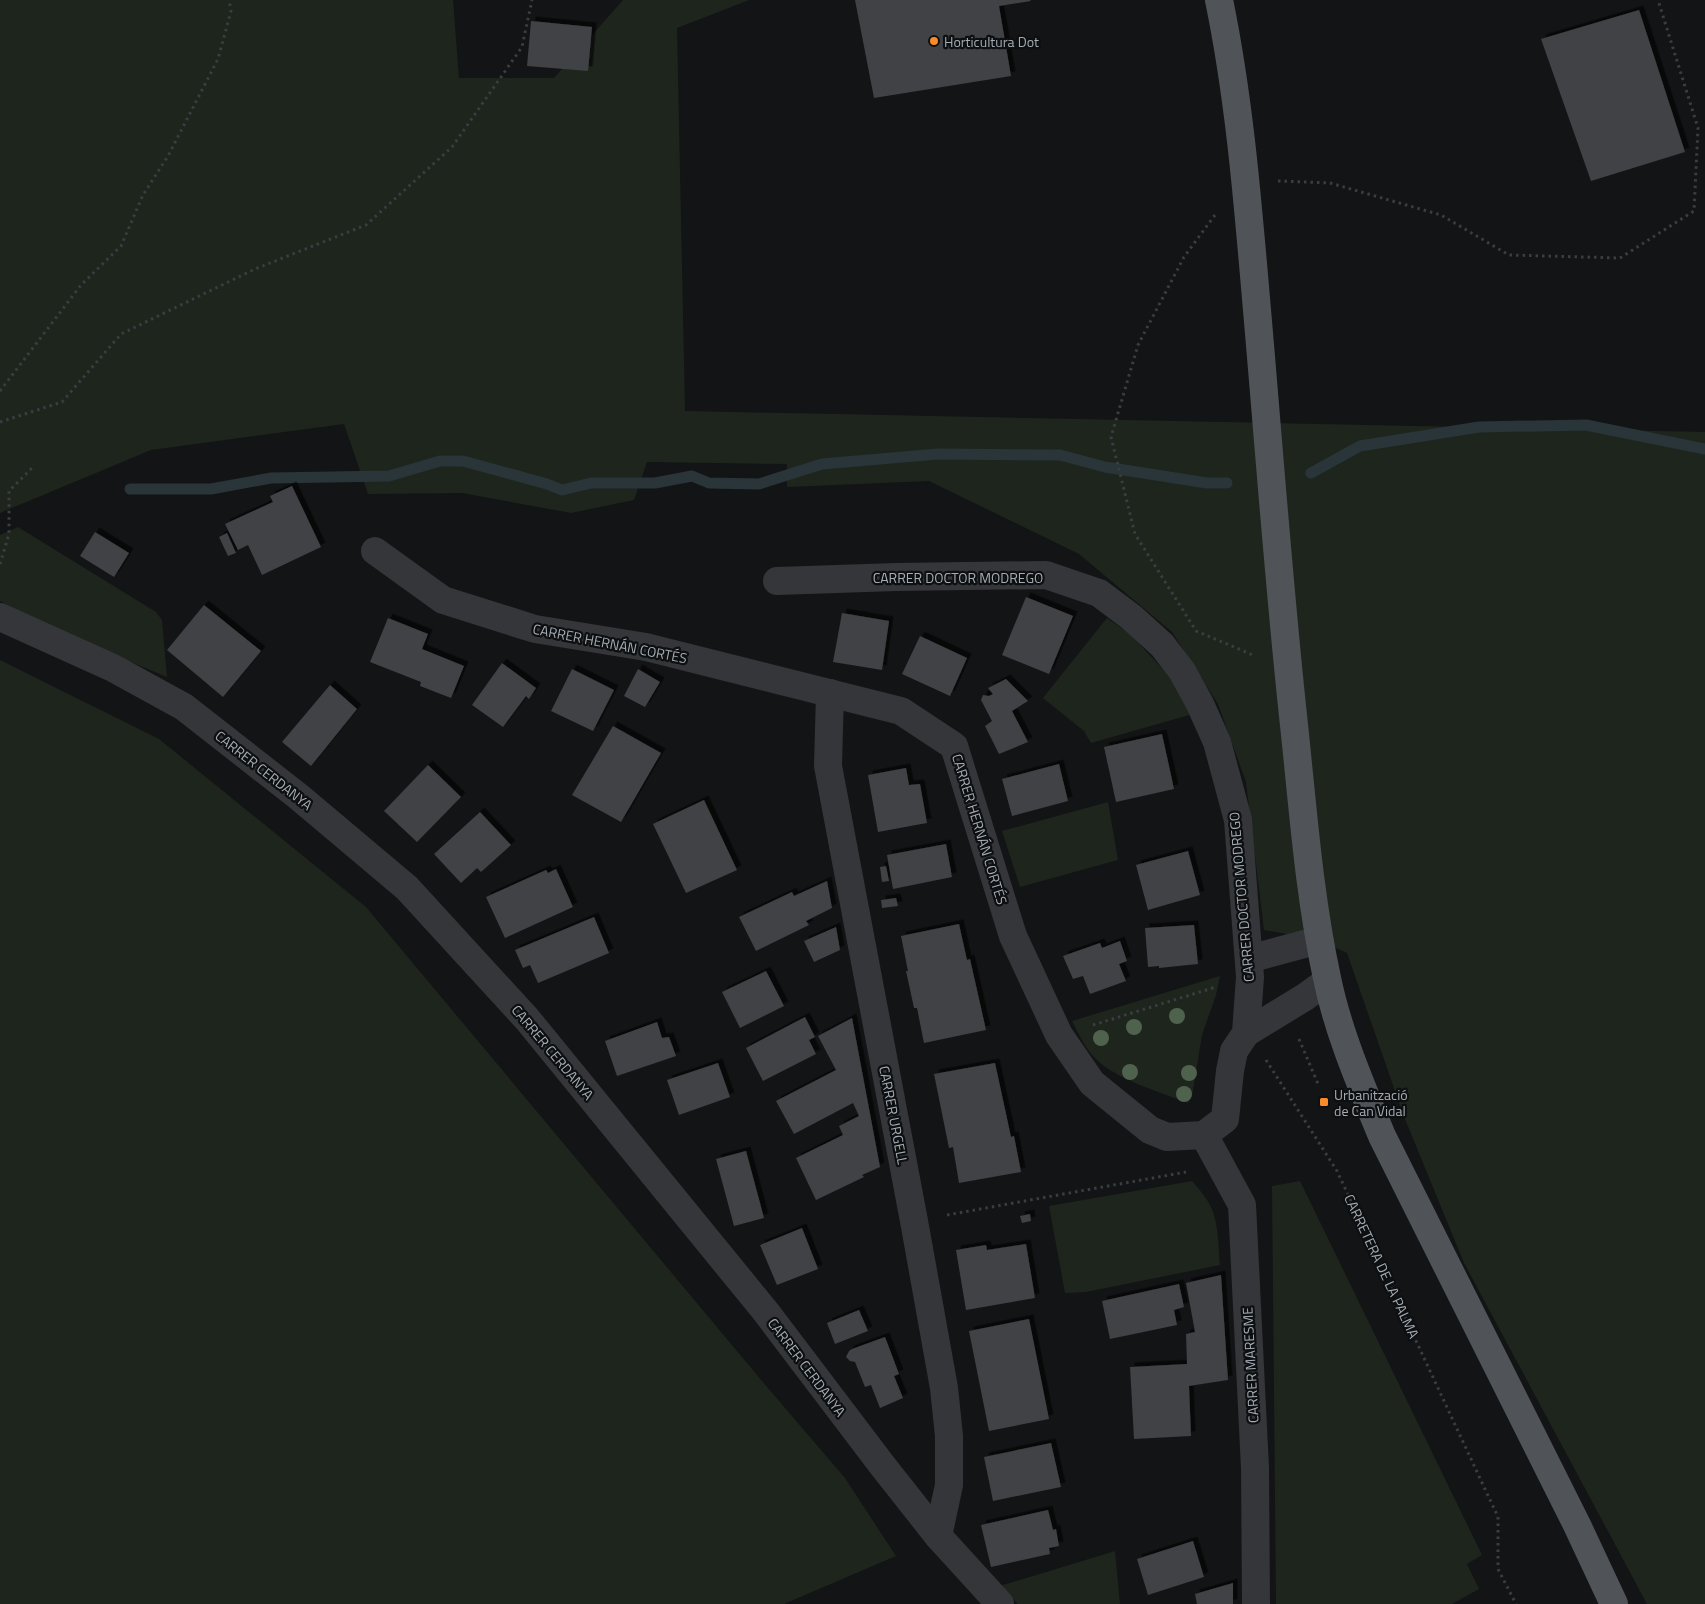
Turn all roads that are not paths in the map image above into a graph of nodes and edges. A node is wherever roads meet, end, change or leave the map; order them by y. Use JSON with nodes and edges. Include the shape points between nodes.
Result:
{"nodes":[{"id":1,"x":1219,"y":0,"type":"edge"},
{"id":2,"x":375,"y":551,"type":"dead end"},
{"id":3,"x":777,"y":582,"type":"dead end"},
{"id":4,"x":0,"y":617,"type":"edge"},
{"id":5,"x":830,"y":693,"type":"junction"},
{"id":6,"x":1320,"y":940,"type":"junction"},
{"id":7,"x":1249,"y":968,"type":"junction"},
{"id":8,"x":1327,"y":981,"type":"junction"},
{"id":9,"x":1246,"y":1034,"type":"junction"},
{"id":10,"x":1204,"y":1135,"type":"junction"},
{"id":11,"x":938,"y":1536,"type":"junction"},
{"id":12,"x":1000,"y":1604,"type":"edge"},
{"id":13,"x":1256,"y":1604,"type":"edge"},
{"id":14,"x":1614,"y":1604,"type":"edge"}],
"edges":[{"from":1,"to":6,"type":"main road","via":[[1231,61],[1246,180],[1286,653]]},
{"from":2,"to":5,"type":"street","name":"CARRER HERNÁN CORTÉS","via":[[443,600],[480,612],[535,629],[646,647]]},
{"from":3,"to":7,"type":"street","name":"CARRER DOCTOR MODREGO","via":[[906,576],[1046,575],[1099,593],[1131,617],[1162,645],[1182,670],[1217,742],[1238,820]]},
{"from":4,"to":11,"type":"street","name":"CARRER CERDANYA","via":[[113,668],[184,707],[407,888],[527,1019],[766,1312]]},
{"from":5,"to":10,"type":"street","name":"CARRER HERNÁN CORTÉS","via":[[902,711],[954,746],[1013,936],[1059,1035],[1092,1083],[1150,1130],[1167,1137]]},
{"from":5,"to":11,"type":"street","name":"CARRER URGELL","via":[[828,766],[944,1388],[949,1436],[949,1485]]},
{"from":6,"to":7,"type":"street"},
{"from":6,"to":8,"type":"main road"},
{"from":7,"to":9,"type":"street","name":"CARRER DOCTOR MODREGO"},
{"from":8,"to":9,"type":"street"},
{"from":8,"to":14,"type":"main road","via":[[1342,1033],[1382,1136]]},
{"from":9,"to":10,"type":"street","name":"CARRER DOCTOR MODREGO","via":[[1234,1051],[1225,1120]]},
{"from":10,"to":13,"type":"street","name":"CARRER MARESME","via":[[1242,1205],[1255,1468]]},
{"from":11,"to":12,"type":"street","name":"CARRER CERDANYA"}]}
